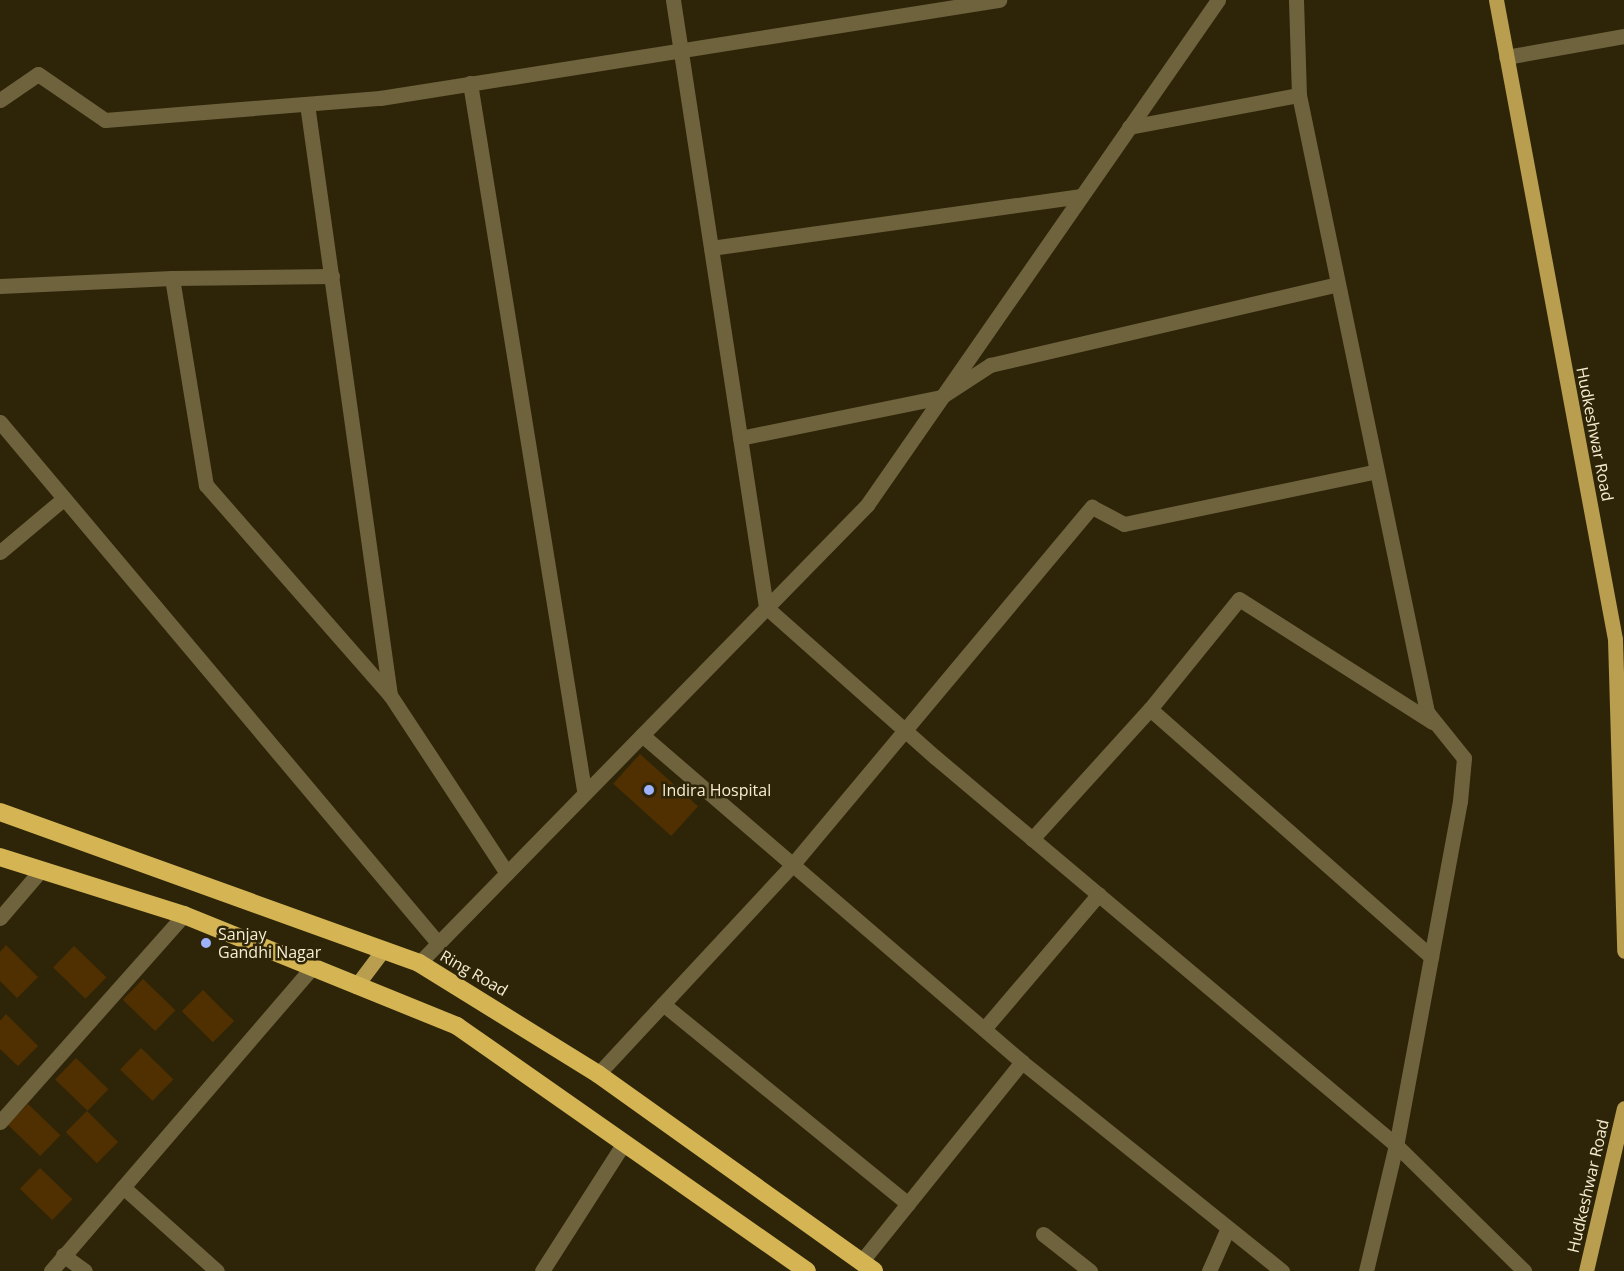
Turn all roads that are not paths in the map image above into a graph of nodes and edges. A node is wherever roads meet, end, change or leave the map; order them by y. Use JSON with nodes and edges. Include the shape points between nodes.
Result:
{"nodes":[{"id":1,"x":673,"y":0,"type":"edge"},
{"id":2,"x":999,"y":0,"type":"edge"},
{"id":3,"x":1218,"y":0,"type":"edge"},
{"id":4,"x":1296,"y":0,"type":"edge"},
{"id":5,"x":1496,"y":0,"type":"edge"},
{"id":6,"x":1624,"y":36,"type":"edge"},
{"id":7,"x":680,"y":48,"type":"junction"},
{"id":8,"x":1506,"y":57,"type":"junction"},
{"id":9,"x":470,"y":82,"type":"junction"},
{"id":10,"x":1299,"y":95,"type":"junction"},
{"id":11,"x":0,"y":100,"type":"edge"},
{"id":12,"x":307,"y":104,"type":"junction"},
{"id":13,"x":1129,"y":127,"type":"junction"},
{"id":14,"x":1081,"y":196,"type":"junction"},
{"id":15,"x":711,"y":248,"type":"junction"},
{"id":16,"x":332,"y":276,"type":"junction"},
{"id":17,"x":172,"y":278,"type":"junction"},
{"id":18,"x":1338,"y":284,"type":"junction"},
{"id":19,"x":0,"y":286,"type":"edge"},
{"id":20,"x":941,"y":398,"type":"junction"},
{"id":21,"x":0,"y":422,"type":"edge"},
{"id":22,"x":740,"y":438,"type":"junction"},
{"id":23,"x":1377,"y":471,"type":"junction"},
{"id":24,"x":62,"y":500,"type":"junction"},
{"id":25,"x":0,"y":552,"type":"edge"},
{"id":26,"x":766,"y":607,"type":"junction"},
{"id":27,"x":1619,"y":638,"type":"edge"},
{"id":28,"x":390,"y":695,"type":"junction"},
{"id":29,"x":1150,"y":709,"type":"junction"},
{"id":30,"x":1437,"y":725,"type":"junction"},
{"id":31,"x":907,"y":732,"type":"junction"},
{"id":32,"x":642,"y":735,"type":"junction"},
{"id":33,"x":584,"y":790,"type":"junction"},
{"id":34,"x":0,"y":812,"type":"edge"},
{"id":35,"x":1032,"y":839,"type":"junction"},
{"id":36,"x":0,"y":857,"type":"edge"},
{"id":37,"x":793,"y":864,"type":"junction"},
{"id":38,"x":41,"y":870,"type":"junction"},
{"id":39,"x":507,"y":873,"type":"junction"},
{"id":40,"x":1099,"y":894,"type":"junction"},
{"id":41,"x":184,"y":915,"type":"junction"},
{"id":42,"x":0,"y":918,"type":"edge"},
{"id":43,"x":438,"y":944,"type":"junction"},
{"id":44,"x":383,"y":950,"type":"junction"},
{"id":45,"x":1624,"y":951,"type":"edge"},
{"id":46,"x":1431,"y":957,"type":"junction"},
{"id":47,"x":418,"y":963,"type":"junction"},
{"id":48,"x":311,"y":969,"type":"junction"},
{"id":49,"x":356,"y":986,"type":"junction"},
{"id":50,"x":663,"y":1004,"type":"junction"},
{"id":51,"x":984,"y":1029,"type":"junction"},
{"id":52,"x":1022,"y":1062,"type":"junction"},
{"id":53,"x":598,"y":1074,"type":"junction"},
{"id":54,"x":1624,"y":1108,"type":"edge"},
{"id":55,"x":0,"y":1122,"type":"edge"},
{"id":56,"x":624,"y":1143,"type":"junction"},
{"id":57,"x":1396,"y":1145,"type":"junction"},
{"id":58,"x":123,"y":1186,"type":"junction"},
{"id":59,"x":908,"y":1204,"type":"junction"},
{"id":60,"x":1228,"y":1228,"type":"junction"},
{"id":61,"x":1043,"y":1234,"type":"dead end"},
{"id":62,"x":63,"y":1255,"type":"junction"},
{"id":63,"x":867,"y":1267,"type":"edge"},
{"id":64,"x":51,"y":1271,"type":"edge"},
{"id":65,"x":85,"y":1271,"type":"edge"},
{"id":66,"x":217,"y":1271,"type":"edge"},
{"id":67,"x":542,"y":1271,"type":"edge"},
{"id":68,"x":807,"y":1271,"type":"edge"},
{"id":69,"x":1090,"y":1271,"type":"edge"},
{"id":70,"x":1209,"y":1271,"type":"edge"},
{"id":71,"x":1282,"y":1271,"type":"edge"},
{"id":72,"x":1366,"y":1271,"type":"edge"},
{"id":73,"x":1524,"y":1271,"type":"edge"},
{"id":74,"x":1586,"y":1271,"type":"edge"}],
"edges":[{"from":1,"to":7,"type":"street"},
{"from":2,"to":7,"type":"street"},
{"from":3,"to":13,"type":"street"},
{"from":4,"to":10,"type":"street"},
{"from":5,"to":8,"type":"main road","name":"Hudkeshwar Road"},
{"from":6,"to":8,"type":"street"},
{"from":7,"to":9,"type":"street"},
{"from":7,"to":15,"type":"street"},
{"from":8,"to":27,"type":"main road","name":"Hudkeshwar Road"},
{"from":9,"to":12,"type":"street","via":[[380,98]]},
{"from":9,"to":33,"type":"street"},
{"from":10,"to":13,"type":"street"},
{"from":10,"to":18,"type":"street"},
{"from":11,"to":12,"type":"street","via":[[38,74],[105,120]]},
{"from":12,"to":16,"type":"street"},
{"from":13,"to":14,"type":"street"},
{"from":14,"to":15,"type":"street"},
{"from":14,"to":20,"type":"street"},
{"from":15,"to":22,"type":"street"},
{"from":16,"to":17,"type":"street"},
{"from":16,"to":28,"type":"street"},
{"from":17,"to":19,"type":"street"},
{"from":17,"to":28,"type":"street","via":[[206,485]]},
{"from":18,"to":20,"type":"street","via":[[990,365]]},
{"from":18,"to":23,"type":"street"},
{"from":20,"to":22,"type":"street"},
{"from":20,"to":26,"type":"street","via":[[867,505]]},
{"from":21,"to":24,"type":"street"},
{"from":22,"to":26,"type":"street"},
{"from":23,"to":30,"type":"street","via":[[1427,712]]},
{"from":23,"to":31,"type":"street","via":[[1124,524],[1092,507]]},
{"from":24,"to":25,"type":"street"},
{"from":24,"to":43,"type":"street"},
{"from":26,"to":31,"type":"street"},
{"from":26,"to":32,"type":"street"},
{"from":27,"to":45,"type":"main road","name":"Hudkeshwar Road"},
{"from":28,"to":39,"type":"street"},
{"from":29,"to":30,"type":"street","via":[[1239,598]]},
{"from":29,"to":35,"type":"street"},
{"from":29,"to":46,"type":"street"},
{"from":30,"to":46,"type":"street","via":[[1464,758],[1460,801]]},
{"from":31,"to":35,"type":"street"},
{"from":31,"to":37,"type":"street"},
{"from":32,"to":33,"type":"street"},
{"from":32,"to":37,"type":"street"},
{"from":33,"to":39,"type":"street"},
{"from":34,"to":44,"type":"highway","name":"Ring Road"},
{"from":35,"to":40,"type":"street"},
{"from":36,"to":38,"type":"highway"},
{"from":37,"to":50,"type":"street"},
{"from":37,"to":51,"type":"street"},
{"from":38,"to":41,"type":"highway"},
{"from":38,"to":42,"type":"street"},
{"from":39,"to":43,"type":"street"},
{"from":40,"to":51,"type":"street"},
{"from":40,"to":57,"type":"street"},
{"from":41,"to":48,"type":"highway"},
{"from":41,"to":55,"type":"street"},
{"from":43,"to":47,"type":"street"},
{"from":44,"to":47,"type":"highway","name":"Ring Road"},
{"from":44,"to":49,"type":"main road"},
{"from":46,"to":57,"type":"street"},
{"from":47,"to":53,"type":"highway","name":"Ring Road"},
{"from":48,"to":49,"type":"highway"},
{"from":48,"to":58,"type":"street"},
{"from":49,"to":56,"type":"highway","via":[[457,1026]]},
{"from":50,"to":53,"type":"street"},
{"from":50,"to":59,"type":"street"},
{"from":51,"to":52,"type":"street"},
{"from":52,"to":59,"type":"street"},
{"from":52,"to":60,"type":"street"},
{"from":53,"to":63,"type":"highway","name":"Ring Road"},
{"from":54,"to":74,"type":"main road","name":"Hudkeshwar Road"},
{"from":56,"to":67,"type":"street"},
{"from":56,"to":68,"type":"highway"},
{"from":57,"to":72,"type":"street"},
{"from":57,"to":73,"type":"street"},
{"from":58,"to":62,"type":"street"},
{"from":58,"to":66,"type":"street"},
{"from":59,"to":63,"type":"street"},
{"from":60,"to":70,"type":"street"},
{"from":60,"to":71,"type":"street"},
{"from":61,"to":69,"type":"street"},
{"from":62,"to":64,"type":"street"},
{"from":62,"to":65,"type":"street"}]}
